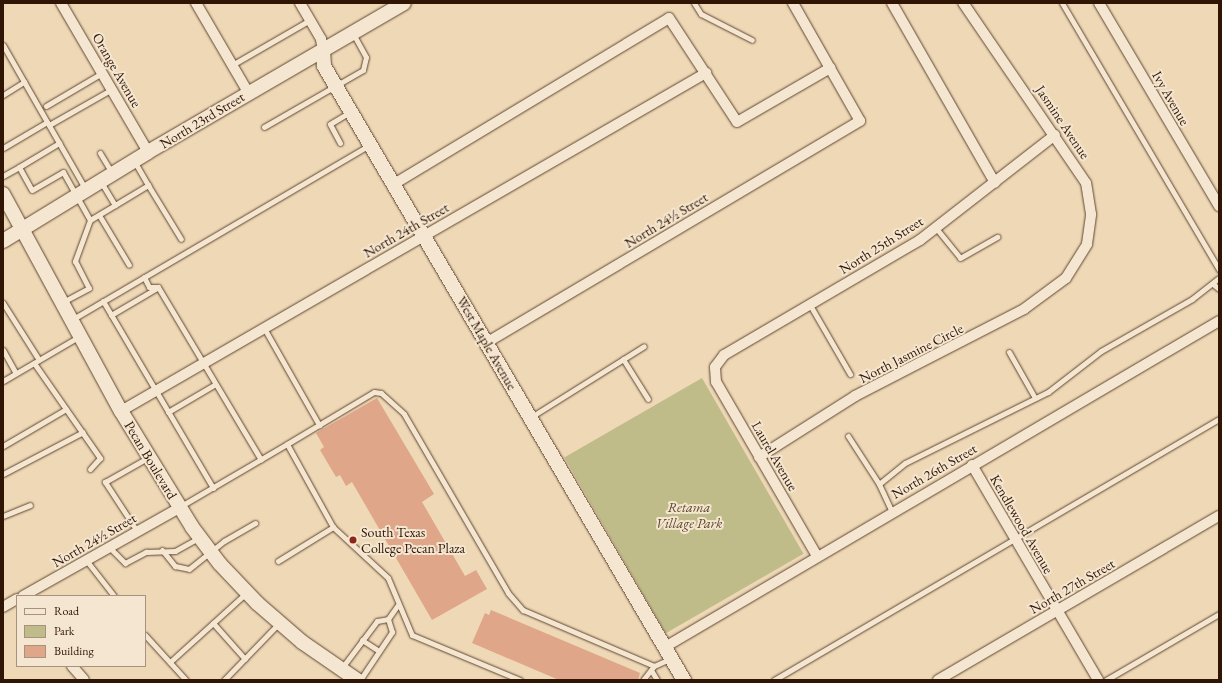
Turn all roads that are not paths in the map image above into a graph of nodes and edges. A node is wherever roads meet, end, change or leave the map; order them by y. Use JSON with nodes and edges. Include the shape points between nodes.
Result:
{"nodes":[{"id":1,"x":61,"y":3,"type":"edge"},
{"id":2,"x":196,"y":3,"type":"edge"},
{"id":3,"x":300,"y":3,"type":"edge"},
{"id":4,"x":404,"y":3,"type":"edge"},
{"id":5,"x":694,"y":3,"type":"edge"},
{"id":6,"x":794,"y":3,"type":"edge"},
{"id":7,"x":892,"y":3,"type":"edge"},
{"id":8,"x":963,"y":3,"type":"edge"},
{"id":9,"x":1062,"y":3,"type":"edge"},
{"id":10,"x":1103,"y":4,"type":"edge"},
{"id":11,"x":310,"y":20,"type":"junction"},
{"id":12,"x":353,"y":33,"type":"junction"},
{"id":13,"x":752,"y":40,"type":"dead end"},
{"id":14,"x":3,"y":44,"type":"edge"},
{"id":15,"x":323,"y":51,"type":"junction"},
{"id":16,"x":232,"y":65,"type":"junction"},
{"id":17,"x":830,"y":68,"type":"junction"},
{"id":18,"x":102,"y":73,"type":"junction"},
{"id":19,"x":706,"y":73,"type":"junction"},
{"id":20,"x":24,"y":82,"type":"junction"},
{"id":21,"x":336,"y":86,"type":"junction"},
{"id":22,"x":112,"y":89,"type":"junction"},
{"id":23,"x":248,"y":92,"type":"junction"},
{"id":24,"x":3,"y":95,"type":"edge"},
{"id":25,"x":46,"y":106,"type":"dead end"},
{"id":26,"x":351,"y":111,"type":"junction"},
{"id":27,"x":48,"y":123,"type":"junction"},
{"id":28,"x":264,"y":127,"type":"dead end"},
{"id":29,"x":1055,"y":135,"type":"junction"},
{"id":30,"x":340,"y":143,"type":"dead end"},
{"id":31,"x":59,"y":144,"type":"junction"},
{"id":32,"x":371,"y":145,"type":"junction"},
{"id":33,"x":3,"y":148,"type":"edge"},
{"id":34,"x":148,"y":152,"type":"junction"},
{"id":35,"x":100,"y":153,"type":"dead end"},
{"id":36,"x":134,"y":160,"type":"junction"},
{"id":37,"x":19,"y":167,"type":"junction"},
{"id":38,"x":72,"y":167,"type":"junction"},
{"id":39,"x":63,"y":172,"type":"junction"},
{"id":40,"x":113,"y":174,"type":"junction"},
{"id":41,"x":3,"y":176,"type":"edge"},
{"id":42,"x":101,"y":181,"type":"junction"},
{"id":43,"x":994,"y":183,"type":"junction"},
{"id":44,"x":394,"y":184,"type":"junction"},
{"id":45,"x":148,"y":185,"type":"junction"},
{"id":46,"x":3,"y":194,"type":"edge"},
{"id":47,"x":82,"y":194,"type":"junction"},
{"id":48,"x":115,"y":205,"type":"junction"},
{"id":49,"x":1219,"y":206,"type":"edge"},
{"id":50,"x":99,"y":215,"type":"junction"},
{"id":51,"x":90,"y":220,"type":"junction"},
{"id":52,"x":936,"y":228,"type":"junction"},
{"id":53,"x":23,"y":231,"type":"junction"},
{"id":54,"x":425,"y":235,"type":"junction"},
{"id":55,"x":997,"y":237,"type":"dead end"},
{"id":56,"x":180,"y":239,"type":"dead end"},
{"id":57,"x":3,"y":241,"type":"edge"},
{"id":58,"x":130,"y":265,"type":"dead end"},
{"id":59,"x":1072,"y":270,"type":"joint"},
{"id":60,"x":1219,"y":270,"type":"edge"},
{"id":61,"x":144,"y":277,"type":"junction"},
{"id":62,"x":1219,"y":278,"type":"edge"},
{"id":63,"x":1213,"y":284,"type":"junction"},
{"id":64,"x":158,"y":287,"type":"junction"},
{"id":65,"x":1219,"y":289,"type":"edge"},
{"id":66,"x":103,"y":301,"type":"junction"},
{"id":67,"x":3,"y":303,"type":"edge"},
{"id":68,"x":62,"y":303,"type":"junction"},
{"id":69,"x":810,"y":305,"type":"junction"},
{"id":70,"x":111,"y":315,"type":"junction"},
{"id":71,"x":72,"y":320,"type":"junction"},
{"id":72,"x":1219,"y":321,"type":"edge"},
{"id":73,"x":264,"y":328,"type":"junction"},
{"id":74,"x":80,"y":336,"type":"junction"},
{"id":75,"x":486,"y":342,"type":"junction"},
{"id":76,"x":644,"y":346,"type":"dead end"},
{"id":77,"x":3,"y":350,"type":"edge"},
{"id":78,"x":1009,"y":352,"type":"dead end"},
{"id":79,"x":623,"y":359,"type":"junction"},
{"id":80,"x":39,"y":360,"type":"junction"},
{"id":81,"x":34,"y":363,"type":"junction"},
{"id":82,"x":202,"y":364,"type":"junction"},
{"id":83,"x":715,"y":367,"type":"joint"},
{"id":84,"x":16,"y":373,"type":"junction"},
{"id":85,"x":850,"y":374,"type":"dead end"},
{"id":86,"x":3,"y":381,"type":"edge"},
{"id":87,"x":214,"y":386,"type":"junction"},
{"id":88,"x":156,"y":391,"type":"junction"},
{"id":89,"x":1035,"y":398,"type":"junction"},
{"id":90,"x":648,"y":399,"type":"dead end"},
{"id":91,"x":66,"y":409,"type":"junction"},
{"id":92,"x":121,"y":411,"type":"junction"},
{"id":93,"x":168,"y":412,"type":"junction"},
{"id":94,"x":530,"y":417,"type":"junction"},
{"id":95,"x":1219,"y":419,"type":"edge"},
{"id":96,"x":319,"y":425,"type":"junction"},
{"id":97,"x":83,"y":432,"type":"junction"},
{"id":98,"x":848,"y":436,"type":"dead end"},
{"id":99,"x":286,"y":444,"type":"junction"},
{"id":100,"x":3,"y":446,"type":"edge"},
{"id":101,"x":149,"y":457,"type":"junction"},
{"id":102,"x":759,"y":457,"type":"junction"},
{"id":103,"x":261,"y":460,"type":"junction"},
{"id":104,"x":972,"y":465,"type":"junction"},
{"id":105,"x":90,"y":469,"type":"dead end"},
{"id":106,"x":3,"y":474,"type":"edge"},
{"id":107,"x":879,"y":484,"type":"junction"},
{"id":108,"x":213,"y":488,"type":"junction"},
{"id":109,"x":30,"y":505,"type":"dead end"},
{"id":110,"x":179,"y":508,"type":"junction"},
{"id":111,"x":892,"y":512,"type":"junction"},
{"id":112,"x":3,"y":516,"type":"edge"},
{"id":113,"x":1219,"y":516,"type":"edge"},
{"id":114,"x":255,"y":523,"type":"dead end"},
{"id":115,"x":333,"y":527,"type":"junction"},
{"id":116,"x":137,"y":531,"type":"junction"},
{"id":117,"x":199,"y":537,"type":"junction"},
{"id":118,"x":1015,"y":539,"type":"junction"},
{"id":119,"x":109,"y":547,"type":"junction"},
{"id":120,"x":162,"y":550,"type":"junction"},
{"id":121,"x":210,"y":552,"type":"junction"},
{"id":122,"x":816,"y":556,"type":"junction"},
{"id":123,"x":86,"y":560,"type":"junction"},
{"id":124,"x":278,"y":561,"type":"dead end"},
{"id":125,"x":247,"y":592,"type":"junction"},
{"id":126,"x":25,"y":595,"type":"edge"},
{"id":127,"x":113,"y":595,"type":"edge"},
{"id":128,"x":16,"y":601,"type":"edge"},
{"id":129,"x":397,"y":606,"type":"junction"},
{"id":130,"x":3,"y":608,"type":"edge"},
{"id":131,"x":1057,"y":612,"type":"junction"},
{"id":132,"x":1219,"y":614,"type":"edge"},
{"id":133,"x":388,"y":618,"type":"junction"},
{"id":134,"x":213,"y":623,"type":"junction"},
{"id":135,"x":280,"y":623,"type":"junction"},
{"id":136,"x":146,"y":636,"type":"edge"},
{"id":137,"x":362,"y":640,"type":"junction"},
{"id":138,"x":379,"y":651,"type":"junction"},
{"id":139,"x":667,"y":653,"type":"junction"},
{"id":140,"x":245,"y":659,"type":"junction"},
{"id":141,"x":170,"y":662,"type":"junction"},
{"id":142,"x":73,"y":667,"type":"edge"},
{"id":143,"x":653,"y":668,"type":"junction"},
{"id":144,"x":340,"y":670,"type":"junction"},
{"id":145,"x":84,"y":680,"type":"edge"},
{"id":146,"x":186,"y":680,"type":"edge"},
{"id":147,"x":224,"y":680,"type":"edge"},
{"id":148,"x":357,"y":680,"type":"edge"},
{"id":149,"x":360,"y":680,"type":"edge"},
{"id":150,"x":520,"y":680,"type":"edge"},
{"id":151,"x":643,"y":680,"type":"edge"},
{"id":152,"x":657,"y":680,"type":"edge"},
{"id":153,"x":684,"y":680,"type":"edge"},
{"id":154,"x":774,"y":680,"type":"edge"},
{"id":155,"x":938,"y":680,"type":"edge"},
{"id":156,"x":1098,"y":680,"type":"edge"},
{"id":157,"x":1106,"y":680,"type":"edge"}],
"edges":[{"from":1,"to":18,"type":"street","name":"Orange Avenue"},
{"from":2,"to":16,"type":"street"},
{"from":3,"to":11,"type":"street","name":"West Maple Avenue"},
{"from":4,"to":12,"type":"main road","name":"North 23rd Street"},
{"from":5,"to":13,"type":"lane","via":[[701,14]]},
{"from":6,"to":17,"type":"street"},
{"from":7,"to":43,"type":"street"},
{"from":8,"to":29,"type":"street","name":"Jasmine Avenue"},
{"from":9,"to":60,"type":"lane"},
{"from":10,"to":49,"type":"street","name":"Ivy Avenue"},
{"from":11,"to":15,"type":"street","name":"West Maple Avenue"},
{"from":11,"to":16,"type":"lane"},
{"from":12,"to":15,"type":"main road","name":"North 23rd Street"},
{"from":12,"to":21,"type":"lane","via":[[366,57],[363,70]]},
{"from":14,"to":20,"type":"lane"},
{"from":15,"to":21,"type":"main road","name":"West Maple Avenue","via":[[324,66]]},
{"from":15,"to":23,"type":"main road","name":"North 23rd Street"},
{"from":16,"to":23,"type":"street"},
{"from":17,"to":19,"type":"street","via":[[737,122]]},
{"from":17,"to":75,"type":"street","name":"North 24½ Street","via":[[860,121]]},
{"from":18,"to":22,"type":"street","name":"Orange Avenue"},
{"from":18,"to":25,"type":"lane"},
{"from":19,"to":44,"type":"street","via":[[669,18]]},
{"from":19,"to":54,"type":"street","name":"North 24th Street"},
{"from":20,"to":24,"type":"lane"},
{"from":20,"to":27,"type":"lane"},
{"from":21,"to":26,"type":"main road","name":"West Maple Avenue"},
{"from":21,"to":28,"type":"lane"},
{"from":22,"to":27,"type":"lane"},
{"from":22,"to":34,"type":"street","name":"Orange Avenue"},
{"from":23,"to":34,"type":"main road","name":"North 23rd Street"},
{"from":26,"to":30,"type":"lane","via":[[330,124]]},
{"from":26,"to":32,"type":"main road","name":"West Maple Avenue"},
{"from":27,"to":31,"type":"lane"},
{"from":27,"to":33,"type":"lane"},
{"from":29,"to":43,"type":"street","name":"North 25th Street"},
{"from":29,"to":59,"type":"street","name":"Jasmine Avenue","via":[[1078,170],[1090,199],[1087,244]]},
{"from":31,"to":37,"type":"lane"},
{"from":31,"to":38,"type":"lane"},
{"from":32,"to":44,"type":"main road","name":"West Maple Avenue"},
{"from":32,"to":61,"type":"lane"},
{"from":34,"to":36,"type":"main road","name":"North 23rd Street"},
{"from":35,"to":40,"type":"lane"},
{"from":36,"to":40,"type":"main road","name":"North 23rd Street"},
{"from":36,"to":45,"type":"lane"},
{"from":37,"to":39,"type":"lane","via":[[32,190]]},
{"from":37,"to":41,"type":"lane"},
{"from":38,"to":39,"type":"lane"},
{"from":38,"to":47,"type":"lane"},
{"from":39,"to":47,"type":"lane"},
{"from":40,"to":42,"type":"main road","name":"North 23rd Street"},
{"from":42,"to":47,"type":"main road","name":"North 23rd Street"},
{"from":42,"to":48,"type":"lane"},
{"from":43,"to":52,"type":"street","name":"North 25th Street"},
{"from":44,"to":54,"type":"main road","name":"West Maple Avenue"},
{"from":45,"to":48,"type":"lane"},
{"from":45,"to":56,"type":"lane"},
{"from":46,"to":53,"type":"main road","name":"Pecan Boulevard"},
{"from":47,"to":51,"type":"lane"},
{"from":47,"to":53,"type":"main road","name":"North 23rd Street"},
{"from":48,"to":50,"type":"lane"},
{"from":50,"to":51,"type":"lane"},
{"from":50,"to":58,"type":"lane"},
{"from":51,"to":68,"type":"lane","via":[[75,261],[89,288]]},
{"from":52,"to":55,"type":"lane","via":[[960,258]]},
{"from":52,"to":69,"type":"street","name":"North 25th Street"},
{"from":53,"to":57,"type":"main road","name":"North 23rd Street"},
{"from":53,"to":68,"type":"main road","name":"Pecan Boulevard"},
{"from":54,"to":73,"type":"street","name":"North 24th Street"},
{"from":54,"to":75,"type":"main road","name":"West Maple Avenue"},
{"from":59,"to":102,"type":"street","name":"North Jasmine Circle","via":[[1059,285],[1024,309],[855,396]]},
{"from":61,"to":64,"type":"lane","via":[[149,287]]},
{"from":61,"to":66,"type":"lane"},
{"from":62,"to":63,"type":"lane"},
{"from":63,"to":65,"type":"lane"},
{"from":63,"to":89,"type":"lane","via":[[1101,351]]},
{"from":64,"to":70,"type":"lane"},
{"from":64,"to":82,"type":"lane"},
{"from":66,"to":70,"type":"lane"},
{"from":66,"to":71,"type":"lane"},
{"from":67,"to":80,"type":"lane"},
{"from":68,"to":71,"type":"main road","name":"Pecan Boulevard"},
{"from":69,"to":83,"type":"street","name":"North 25th Street","via":[[724,355]]},
{"from":69,"to":85,"type":"lane"},
{"from":70,"to":88,"type":"lane"},
{"from":71,"to":74,"type":"main road","name":"Pecan Boulevard"},
{"from":72,"to":104,"type":"street","name":"North 26th Street"},
{"from":73,"to":82,"type":"street","name":"North 24th Street"},
{"from":73,"to":96,"type":"lane"},
{"from":74,"to":80,"type":"lane"},
{"from":74,"to":92,"type":"main road","name":"Pecan Boulevard"},
{"from":75,"to":94,"type":"main road","name":"West Maple Avenue"},
{"from":76,"to":79,"type":"lane"},
{"from":77,"to":84,"type":"lane"},
{"from":78,"to":89,"type":"lane"},
{"from":79,"to":90,"type":"lane"},
{"from":79,"to":94,"type":"lane"},
{"from":80,"to":81,"type":"lane"},
{"from":81,"to":84,"type":"lane"},
{"from":81,"to":91,"type":"lane"},
{"from":82,"to":87,"type":"lane"},
{"from":82,"to":88,"type":"street","name":"North 24th Street"},
{"from":83,"to":102,"type":"street","name":"Laurel Avenue","via":[[716,382]]},
{"from":84,"to":86,"type":"lane"},
{"from":87,"to":93,"type":"lane"},
{"from":87,"to":103,"type":"lane","via":[[219,388]]},
{"from":88,"to":92,"type":"street","name":"North 24th Street"},
{"from":88,"to":93,"type":"lane"},
{"from":89,"to":107,"type":"lane","via":[[905,463]]},
{"from":91,"to":97,"type":"lane"},
{"from":91,"to":100,"type":"lane"},
{"from":92,"to":101,"type":"main road","name":"Pecan Boulevard"},
{"from":93,"to":108,"type":"lane"},
{"from":94,"to":139,"type":"main road","name":"West Maple Avenue"},
{"from":95,"to":118,"type":"lane"},
{"from":96,"to":99,"type":"lane"},
{"from":96,"to":143,"type":"lane","via":[[374,392],[381,393],[404,414],[508,593],[523,610]]},
{"from":97,"to":105,"type":"lane","via":[[100,458]]},
{"from":97,"to":106,"type":"lane"},
{"from":98,"to":107,"type":"lane"},
{"from":99,"to":103,"type":"lane"},
{"from":99,"to":115,"type":"lane"},
{"from":101,"to":110,"type":"main road","name":"Pecan Boulevard"},
{"from":101,"to":116,"type":"lane","via":[[105,482]]},
{"from":102,"to":122,"type":"street","name":"Laurel Avenue"},
{"from":103,"to":108,"type":"lane"},
{"from":104,"to":111,"type":"street","name":"North 26th Street"},
{"from":104,"to":118,"type":"street","name":"Kendlewood Avenue"},
{"from":107,"to":111,"type":"lane"},
{"from":108,"to":110,"type":"lane"},
{"from":109,"to":112,"type":"lane"},
{"from":110,"to":116,"type":"street","name":"North 24½ Street"},
{"from":110,"to":117,"type":"main road","name":"Pecan Boulevard"},
{"from":111,"to":122,"type":"street","name":"North 26th Street"},
{"from":113,"to":131,"type":"street","name":"North 27th Street"},
{"from":114,"to":121,"type":"lane"},
{"from":115,"to":124,"type":"lane"},
{"from":115,"to":129,"type":"lane","via":[[388,578]]},
{"from":116,"to":119,"type":"street","name":"North 24½ Street"},
{"from":117,"to":120,"type":"lane","via":[[175,551]]},
{"from":117,"to":121,"type":"main road","name":"Pecan Boulevard"},
{"from":118,"to":131,"type":"street","name":"Kendlewood Avenue"},
{"from":118,"to":154,"type":"lane"},
{"from":119,"to":120,"type":"lane","via":[[125,563]]},
{"from":119,"to":123,"type":"street","name":"North 24½ Street"},
{"from":120,"to":121,"type":"lane","via":[[184,570]]},
{"from":121,"to":125,"type":"main road","name":"Pecan Boulevard"},
{"from":122,"to":139,"type":"street","name":"North 26th Street"},
{"from":123,"to":126,"type":"street","name":"North 24½ Street"},
{"from":123,"to":127,"type":"lane"},
{"from":125,"to":134,"type":"lane"},
{"from":125,"to":135,"type":"main road","name":"Pecan Boulevard"},
{"from":128,"to":130,"type":"street"},
{"from":129,"to":133,"type":"lane"},
{"from":129,"to":150,"type":"lane","via":[[412,635]]},
{"from":131,"to":155,"type":"street","name":"North 27th Street"},
{"from":131,"to":156,"type":"street","name":"Kendlewood Avenue"},
{"from":132,"to":157,"type":"lane"},
{"from":133,"to":137,"type":"lane","via":[[376,621]]},
{"from":133,"to":138,"type":"lane","via":[[392,632]]},
{"from":134,"to":140,"type":"lane"},
{"from":134,"to":141,"type":"lane"},
{"from":135,"to":140,"type":"lane"},
{"from":135,"to":144,"type":"main road","name":"Pecan Boulevard"},
{"from":136,"to":141,"type":"lane"},
{"from":137,"to":138,"type":"lane"},
{"from":137,"to":144,"type":"lane"},
{"from":138,"to":149,"type":"lane"},
{"from":139,"to":143,"type":"lane"},
{"from":139,"to":153,"type":"main road","name":"West Maple Avenue"},
{"from":140,"to":147,"type":"lane"},
{"from":141,"to":146,"type":"lane"},
{"from":142,"to":145,"type":"street"},
{"from":143,"to":151,"type":"lane"},
{"from":143,"to":152,"type":"lane"},
{"from":144,"to":148,"type":"main road","name":"Pecan Boulevard"}]}
